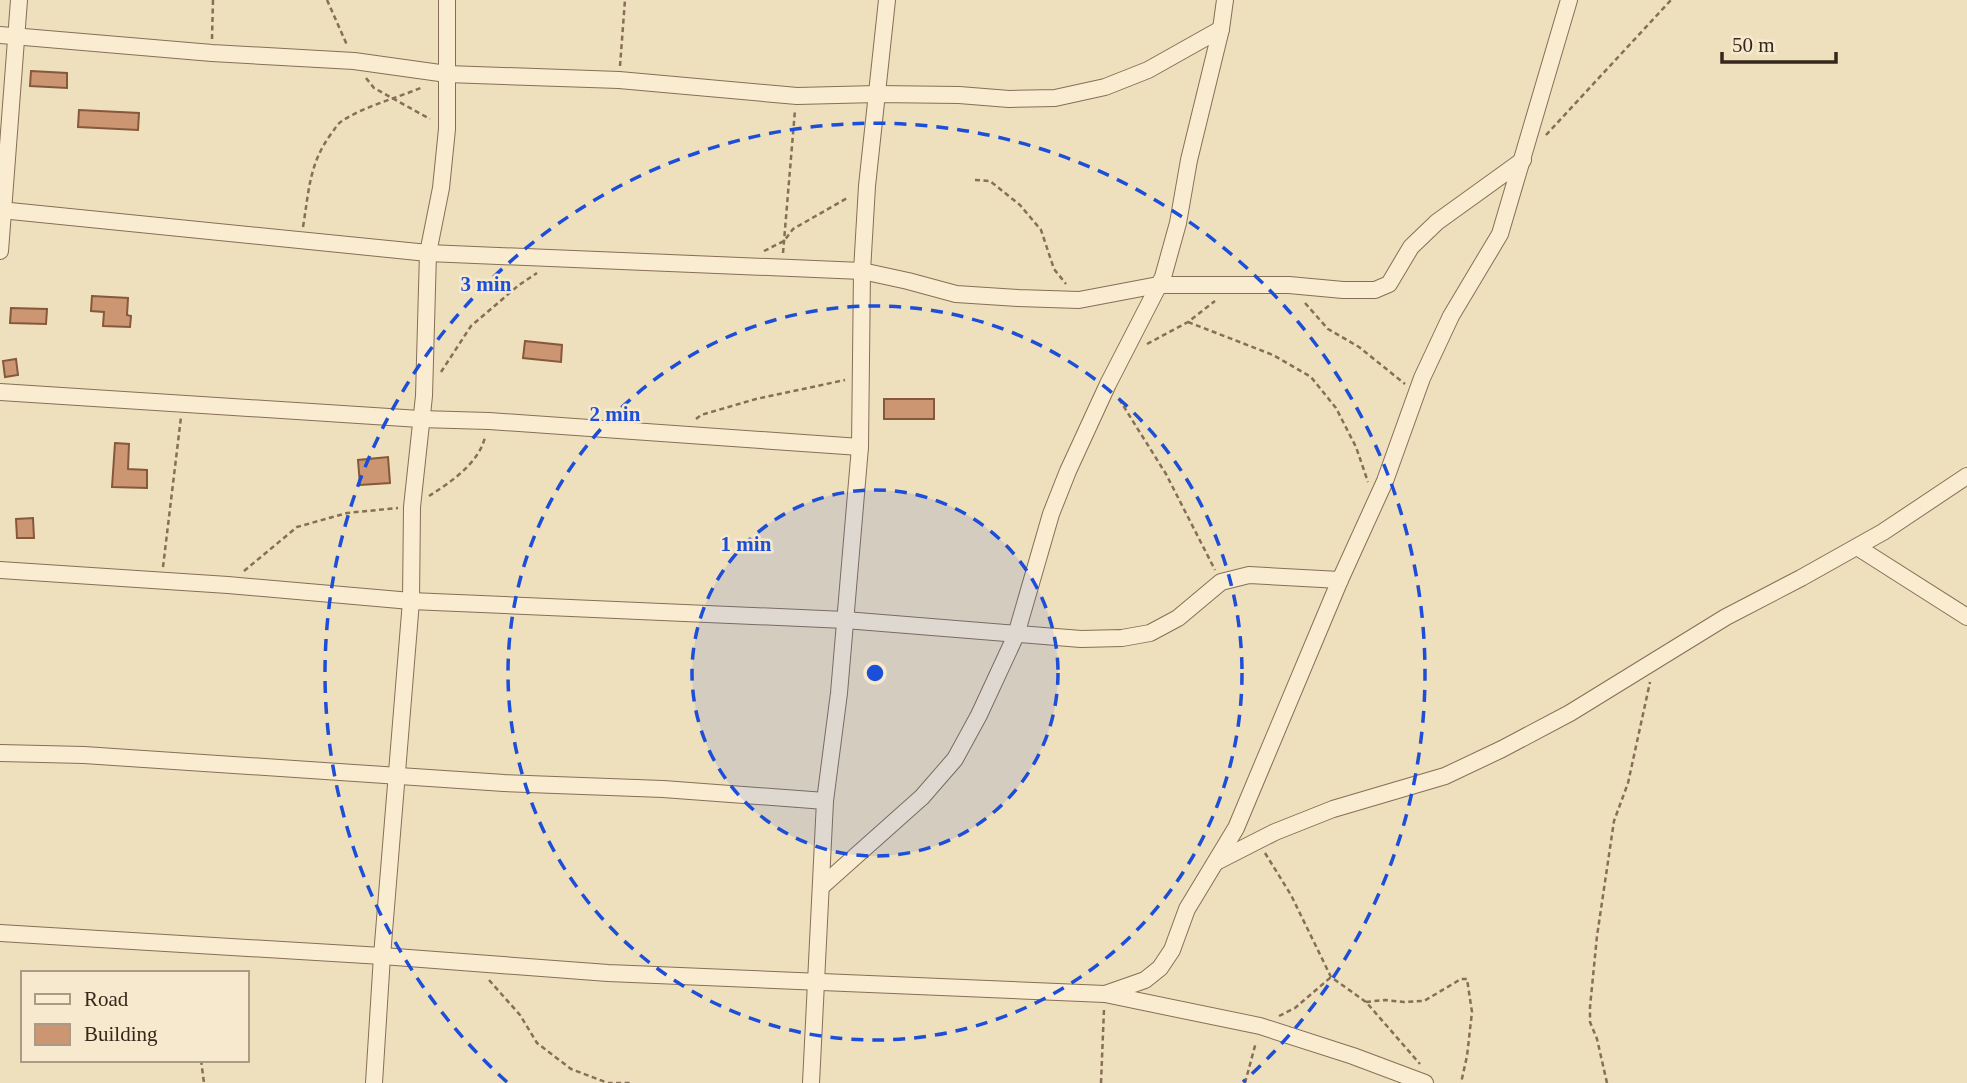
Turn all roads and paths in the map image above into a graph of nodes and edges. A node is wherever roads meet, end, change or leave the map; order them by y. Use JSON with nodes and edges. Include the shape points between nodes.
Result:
{"nodes":[{"id":1,"x":19,"y":0,"type":"edge"},
{"id":2,"x":213,"y":0,"type":"edge"},
{"id":3,"x":447,"y":0,"type":"edge"},
{"id":4,"x":625,"y":0,"type":"edge"},
{"id":5,"x":887,"y":0,"type":"edge"},
{"id":6,"x":1225,"y":0,"type":"edge"},
{"id":7,"x":1569,"y":0,"type":"edge"},
{"id":8,"x":1671,"y":0,"type":"edge"},
{"id":9,"x":1221,"y":29,"type":"junction"},
{"id":10,"x":0,"y":35,"type":"edge"},
{"id":11,"x":17,"y":37,"type":"junction"},
{"id":12,"x":212,"y":52,"type":"junction"},
{"id":13,"x":447,"y":74,"type":"junction"},
{"id":14,"x":619,"y":80,"type":"junction"},
{"id":15,"x":877,"y":94,"type":"junction"},
{"id":16,"x":797,"y":96,"type":"junction"},
{"id":17,"x":1541,"y":140,"type":"dead end"},
{"id":18,"x":1522,"y":160,"type":"junction"},
{"id":19,"x":975,"y":180,"type":"dead end"},
{"id":20,"x":867,"y":186,"type":"junction"},
{"id":21,"x":2,"y":210,"type":"edge"},
{"id":22,"x":300,"y":240,"type":"junction"},
{"id":23,"x":784,"y":241,"type":"junction"},
{"id":24,"x":0,"y":251,"type":"edge"},
{"id":25,"x":428,"y":253,"type":"junction"},
{"id":26,"x":760,"y":253,"type":"dead end"},
{"id":27,"x":561,"y":259,"type":"junction"},
{"id":28,"x":782,"y":267,"type":"junction"},
{"id":29,"x":862,"y":271,"type":"junction"},
{"id":30,"x":1238,"y":284,"type":"junction"},
{"id":31,"x":1158,"y":285,"type":"junction"},
{"id":32,"x":1289,"y":285,"type":"junction"},
{"id":33,"x":1079,"y":300,"type":"junction"},
{"id":34,"x":1188,"y":322,"type":"junction"},
{"id":35,"x":1122,"y":357,"type":"junction"},
{"id":36,"x":440,"y":375,"type":"dead end"},
{"id":37,"x":862,"y":376,"type":"junction"},
{"id":38,"x":1108,"y":384,"type":"junction"},
{"id":39,"x":0,"y":392,"type":"edge"},
{"id":40,"x":1417,"y":393,"type":"junction"},
{"id":41,"x":182,"y":404,"type":"junction"},
{"id":42,"x":420,"y":419,"type":"junction"},
{"id":43,"x":489,"y":421,"type":"junction"},
{"id":44,"x":676,"y":434,"type":"junction"},
{"id":45,"x":860,"y":447,"type":"junction"},
{"id":46,"x":1967,"y":476,"type":"edge"},
{"id":47,"x":1375,"y":503,"type":"junction"},
{"id":48,"x":412,"y":507,"type":"junction"},
{"id":49,"x":1857,"y":547,"type":"junction"},
{"id":50,"x":0,"y":570,"type":"edge"},
{"id":51,"x":161,"y":580,"type":"junction"},
{"id":52,"x":1340,"y":580,"type":"junction"},
{"id":53,"x":1221,"y":582,"type":"junction"},
{"id":54,"x":228,"y":585,"type":"junction"},
{"id":55,"x":411,"y":601,"type":"junction"},
{"id":56,"x":1967,"y":617,"type":"edge"},
{"id":57,"x":845,"y":620,"type":"junction"},
{"id":58,"x":1016,"y":635,"type":"junction"},
{"id":59,"x":1654,"y":663,"type":"junction"},
{"id":60,"x":0,"y":753,"type":"edge"},
{"id":61,"x":397,"y":776,"type":"junction"},
{"id":62,"x":825,"y":801,"type":"junction"},
{"id":63,"x":1259,"y":839,"type":"junction"},
{"id":64,"x":1214,"y":863,"type":"junction"},
{"id":65,"x":821,"y":887,"type":"junction"},
{"id":66,"x":0,"y":933,"type":"edge"},
{"id":67,"x":382,"y":956,"type":"junction"},
{"id":68,"x":477,"y":963,"type":"junction"},
{"id":69,"x":816,"y":981,"type":"junction"},
{"id":70,"x":1105,"y":994,"type":"junction"},
{"id":71,"x":1366,"y":1002,"type":"junction"},
{"id":72,"x":201,"y":1062,"type":"edge"},
{"id":73,"x":1420,"y":1063,"type":"dead end"},
{"id":74,"x":1246,"y":1080,"type":"dead end"},
{"id":75,"x":204,"y":1083,"type":"edge"},
{"id":76,"x":374,"y":1083,"type":"edge"},
{"id":77,"x":632,"y":1083,"type":"edge"},
{"id":78,"x":811,"y":1083,"type":"edge"},
{"id":79,"x":1101,"y":1083,"type":"edge"},
{"id":80,"x":1242,"y":1083,"type":"edge"},
{"id":81,"x":1425,"y":1083,"type":"edge"},
{"id":82,"x":1461,"y":1083,"type":"edge"},
{"id":83,"x":1606,"y":1083,"type":"edge"}],
"edges":[{"from":1,"to":11,"type":"street"},
{"from":2,"to":12,"type":"path"},
{"from":3,"to":13,"type":"street"},
{"from":4,"to":14,"type":"path"},
{"from":5,"to":15,"type":"street"},
{"from":6,"to":9,"type":"street"},
{"from":7,"to":18,"type":"street"},
{"from":8,"to":17,"type":"path"},
{"from":9,"to":15,"type":"street","via":[[1148,70],[1105,87],[1055,98]]},
{"from":9,"to":31,"type":"street","via":[[1178,223]]},
{"from":10,"to":11,"type":"street"},
{"from":11,"to":12,"type":"street"},
{"from":11,"to":21,"type":"street"},
{"from":12,"to":13,"type":"street","via":[[354,61]]},
{"from":13,"to":14,"type":"street"},
{"from":13,"to":22,"type":"path","via":[[340,122],[314,163]]},
{"from":13,"to":25,"type":"street","via":[[441,188]]},
{"from":14,"to":16,"type":"street"},
{"from":15,"to":16,"type":"street"},
{"from":15,"to":20,"type":"street"},
{"from":16,"to":23,"type":"path"},
{"from":18,"to":32,"type":"street","via":[[1437,222],[1411,247],[1389,284],[1375,290]]},
{"from":18,"to":40,"type":"street","via":[[1500,234],[1451,316]]},
{"from":19,"to":33,"type":"path","via":[[990,181],[1020,205],[1041,230],[1054,270]]},
{"from":20,"to":23,"type":"path","via":[[793,229]]},
{"from":20,"to":29,"type":"street"},
{"from":21,"to":22,"type":"street"},
{"from":21,"to":24,"type":"street"},
{"from":22,"to":25,"type":"street"},
{"from":23,"to":26,"type":"path"},
{"from":23,"to":28,"type":"path"},
{"from":25,"to":27,"type":"street"},
{"from":25,"to":42,"type":"street"},
{"from":27,"to":28,"type":"street"},
{"from":27,"to":36,"type":"path","via":[[519,285],[471,326]]},
{"from":28,"to":29,"type":"street"},
{"from":29,"to":33,"type":"street","via":[[956,294]]},
{"from":29,"to":37,"type":"street"},
{"from":30,"to":31,"type":"street"},
{"from":30,"to":32,"type":"street"},
{"from":30,"to":34,"type":"path"},
{"from":31,"to":33,"type":"street"},
{"from":31,"to":35,"type":"street"},
{"from":32,"to":40,"type":"path","via":[[1328,330]]},
{"from":34,"to":35,"type":"path"},
{"from":34,"to":47,"type":"path","via":[[1273,355],[1311,377],[1336,408],[1356,447]]},
{"from":35,"to":38,"type":"street"},
{"from":37,"to":44,"type":"path","via":[[701,415]]},
{"from":37,"to":45,"type":"street"},
{"from":38,"to":53,"type":"path","via":[[1166,474]]},
{"from":38,"to":58,"type":"street","via":[[1051,514]]},
{"from":39,"to":41,"type":"street"},
{"from":40,"to":47,"type":"street"},
{"from":41,"to":42,"type":"street"},
{"from":41,"to":51,"type":"path"},
{"from":42,"to":43,"type":"street"},
{"from":42,"to":48,"type":"street"},
{"from":43,"to":44,"type":"street"},
{"from":43,"to":48,"type":"path","via":[[482,450],[451,483]]},
{"from":44,"to":45,"type":"street"},
{"from":45,"to":57,"type":"street"},
{"from":46,"to":49,"type":"street"},
{"from":47,"to":52,"type":"street"},
{"from":48,"to":54,"type":"path","via":[[347,513],[297,527]]},
{"from":48,"to":55,"type":"street"},
{"from":49,"to":56,"type":"street"},
{"from":49,"to":59,"type":"street","via":[[1726,617]]},
{"from":50,"to":51,"type":"street"},
{"from":51,"to":54,"type":"street"},
{"from":52,"to":53,"type":"street","via":[[1249,575]]},
{"from":52,"to":64,"type":"street","via":[[1236,828]]},
{"from":53,"to":58,"type":"street","via":[[1178,618],[1150,633],[1081,639]]},
{"from":54,"to":55,"type":"street"},
{"from":55,"to":57,"type":"street"},
{"from":55,"to":61,"type":"street"},
{"from":57,"to":58,"type":"street"},
{"from":57,"to":62,"type":"street"},
{"from":58,"to":65,"type":"street","via":[[955,759],[922,797]]},
{"from":59,"to":63,"type":"street","via":[[1570,713],[1444,776],[1333,810]]},
{"from":59,"to":83,"type":"path","via":[[1628,783],[1614,821],[1597,936],[1590,1022]]},
{"from":60,"to":61,"type":"street"},
{"from":61,"to":62,"type":"street"},
{"from":61,"to":67,"type":"street"},
{"from":62,"to":65,"type":"street"},
{"from":63,"to":64,"type":"street"},
{"from":63,"to":71,"type":"path","via":[[1331,977]]},
{"from":64,"to":70,"type":"street","via":[[1160,968],[1145,979]]},
{"from":65,"to":69,"type":"street"},
{"from":66,"to":67,"type":"street"},
{"from":67,"to":68,"type":"street"},
{"from":67,"to":76,"type":"street"},
{"from":68,"to":69,"type":"street"},
{"from":68,"to":77,"type":"path","via":[[537,1043],[571,1069],[608,1083]]},
{"from":69,"to":70,"type":"street"},
{"from":69,"to":78,"type":"street"},
{"from":70,"to":79,"type":"path"},
{"from":70,"to":81,"type":"street","via":[[1260,1026]]},
{"from":71,"to":73,"type":"path"},
{"from":71,"to":82,"type":"path","via":[[1424,1000],[1467,978],[1472,1013]]},
{"from":72,"to":75,"type":"path"},
{"from":74,"to":80,"type":"path"}]}
